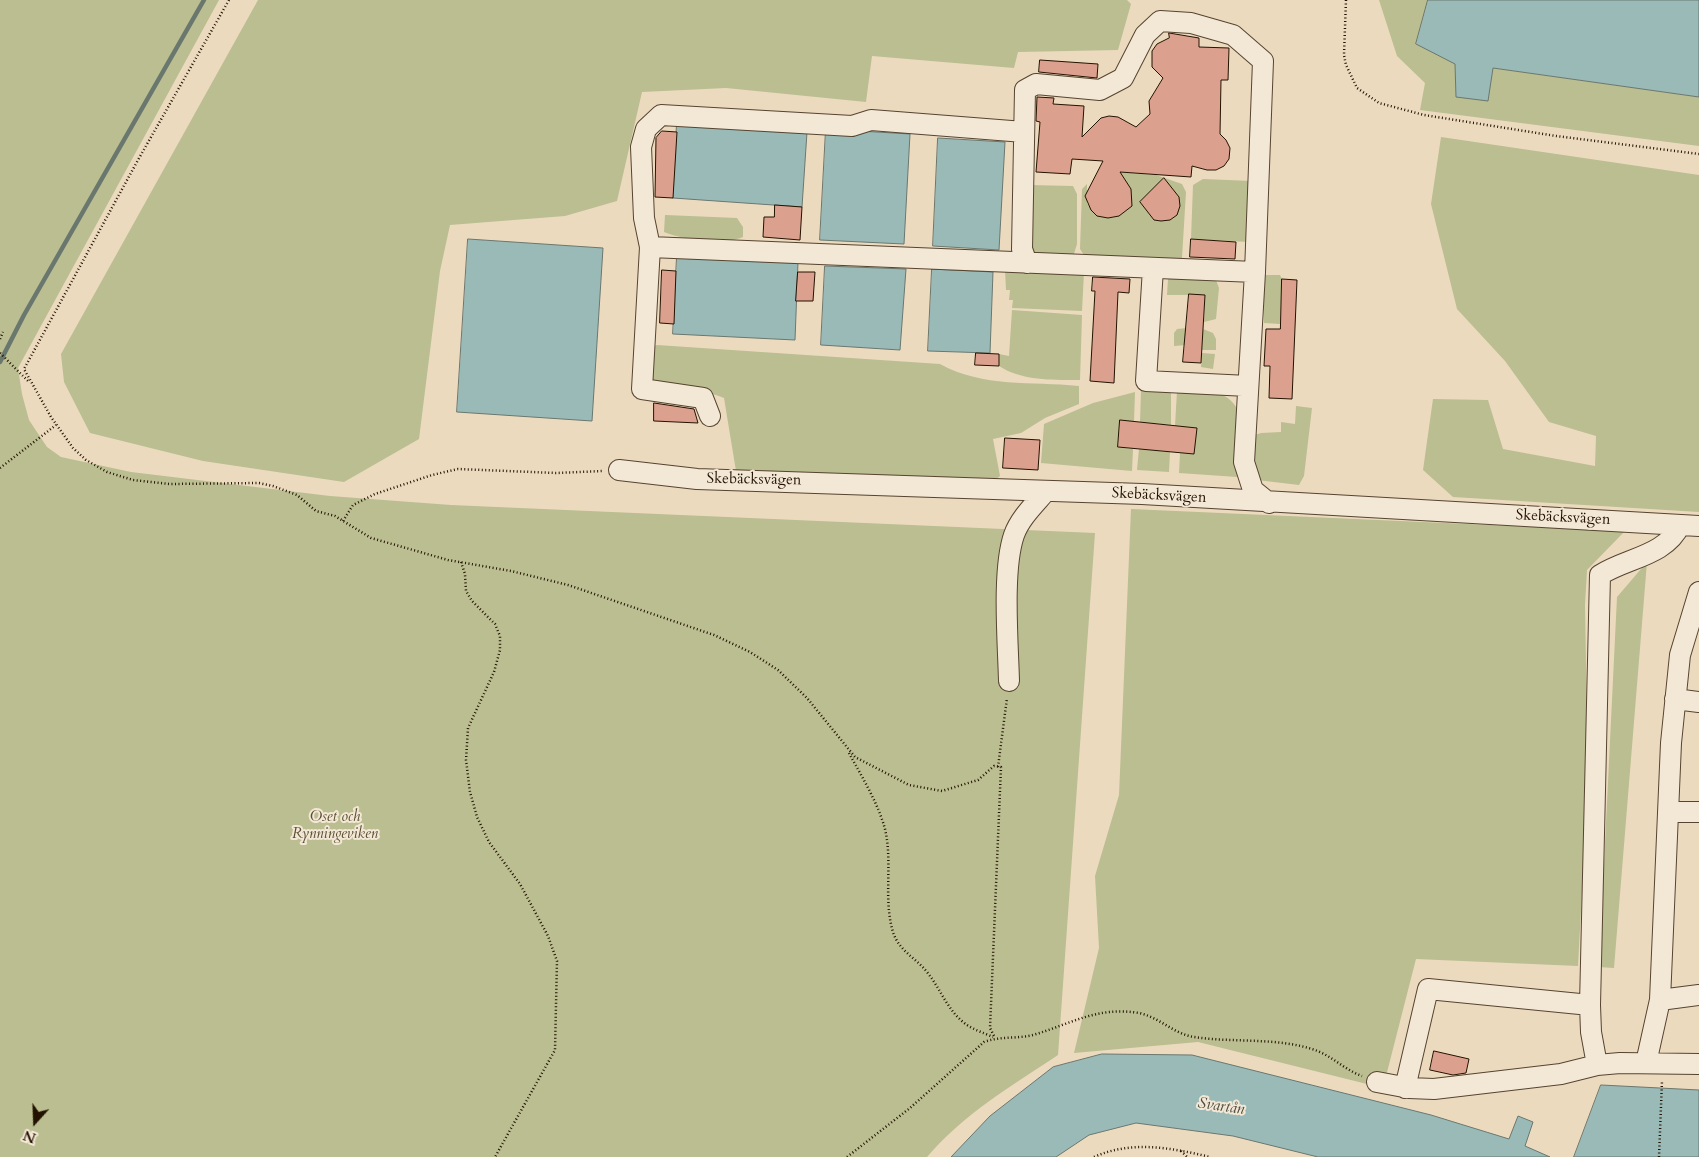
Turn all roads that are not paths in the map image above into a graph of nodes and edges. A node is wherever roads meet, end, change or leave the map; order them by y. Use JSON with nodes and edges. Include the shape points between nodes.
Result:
{"nodes":[{"id":1,"x":1024,"y":132,"type":"junction"},
{"id":2,"x":650,"y":247,"type":"junction"},
{"id":3,"x":1027,"y":262,"type":"junction"},
{"id":4,"x":1153,"y":268,"type":"junction"},
{"id":5,"x":1255,"y":272,"type":"junction"},
{"id":6,"x":1248,"y":386,"type":"junction"},
{"id":7,"x":710,"y":416,"type":"dead end"},
{"id":8,"x":618,"y":470,"type":"road end"},
{"id":9,"x":1046,"y":491,"type":"junction"},
{"id":10,"x":1269,"y":503,"type":"junction"},
{"id":11,"x":1689,"y":525,"type":"edge"},
{"id":12,"x":1699,"y":592,"type":"edge"},
{"id":13,"x":1695,"y":618,"type":"edge"},
{"id":14,"x":1009,"y":682,"type":"road end"},
{"id":15,"x":1676,"y":699,"type":"junction"},
{"id":16,"x":1699,"y":702,"type":"edge"},
{"id":17,"x":1668,"y":812,"type":"junction"},
{"id":18,"x":1699,"y":812,"type":"edge"},
{"id":19,"x":1699,"y":995,"type":"edge"},
{"id":20,"x":1660,"y":1000,"type":"junction"},
{"id":21,"x":1590,"y":1005,"type":"junction"},
{"id":22,"x":1654,"y":1064,"type":"junction"},
{"id":23,"x":1699,"y":1064,"type":"edge"},
{"id":24,"x":1597,"y":1065,"type":"junction"},
{"id":25,"x":1377,"y":1082,"type":"road end"},
{"id":26,"x":1406,"y":1088,"type":"junction"}],
"edges":[{"from":1,"to":2,"type":"street","via":[[871,120],[852,126],[661,115],[646,129],[641,146],[644,218]]},
{"from":1,"to":3,"type":"street","via":[[1022,249]]},
{"from":1,"to":5,"type":"street","via":[[1024,90],[1036,84],[1100,90],[1123,78],[1145,35],[1160,21],[1191,23],[1233,35],[1263,61]]},
{"from":2,"to":3,"type":"street"},
{"from":2,"to":7,"type":"street","via":[[642,389],[704,398]]},
{"from":3,"to":4,"type":"street"},
{"from":4,"to":5,"type":"street"},
{"from":4,"to":6,"type":"street","via":[[1146,380]]},
{"from":5,"to":6,"type":"street"},
{"from":6,"to":10,"type":"street","via":[[1244,462],[1253,490]]},
{"from":8,"to":9,"type":"street","name":"Skebäcksvägen","via":[[697,479]]},
{"from":9,"to":10,"type":"street","name":"Skebäcksvägen"},
{"from":9,"to":14,"type":"street","via":[[1024,516],[1014,534],[1008,598]]},
{"from":10,"to":11,"type":"street","name":"Skebäcksvägen"},
{"from":11,"to":21,"type":"street","via":[[1667,544],[1600,575]]},
{"from":12,"to":13,"type":"street"},
{"from":13,"to":15,"type":"street","via":[[1680,655]]},
{"from":15,"to":16,"type":"street"},
{"from":15,"to":17,"type":"street"},
{"from":17,"to":18,"type":"street"},
{"from":17,"to":20,"type":"street"},
{"from":19,"to":20,"type":"street"},
{"from":20,"to":22,"type":"street"},
{"from":21,"to":24,"type":"street"},
{"from":21,"to":26,"type":"street","via":[[1428,989]]},
{"from":22,"to":23,"type":"street"},
{"from":22,"to":24,"type":"street"},
{"from":24,"to":26,"type":"street","via":[[1542,1076],[1434,1089]]},
{"from":25,"to":26,"type":"street"}]}
